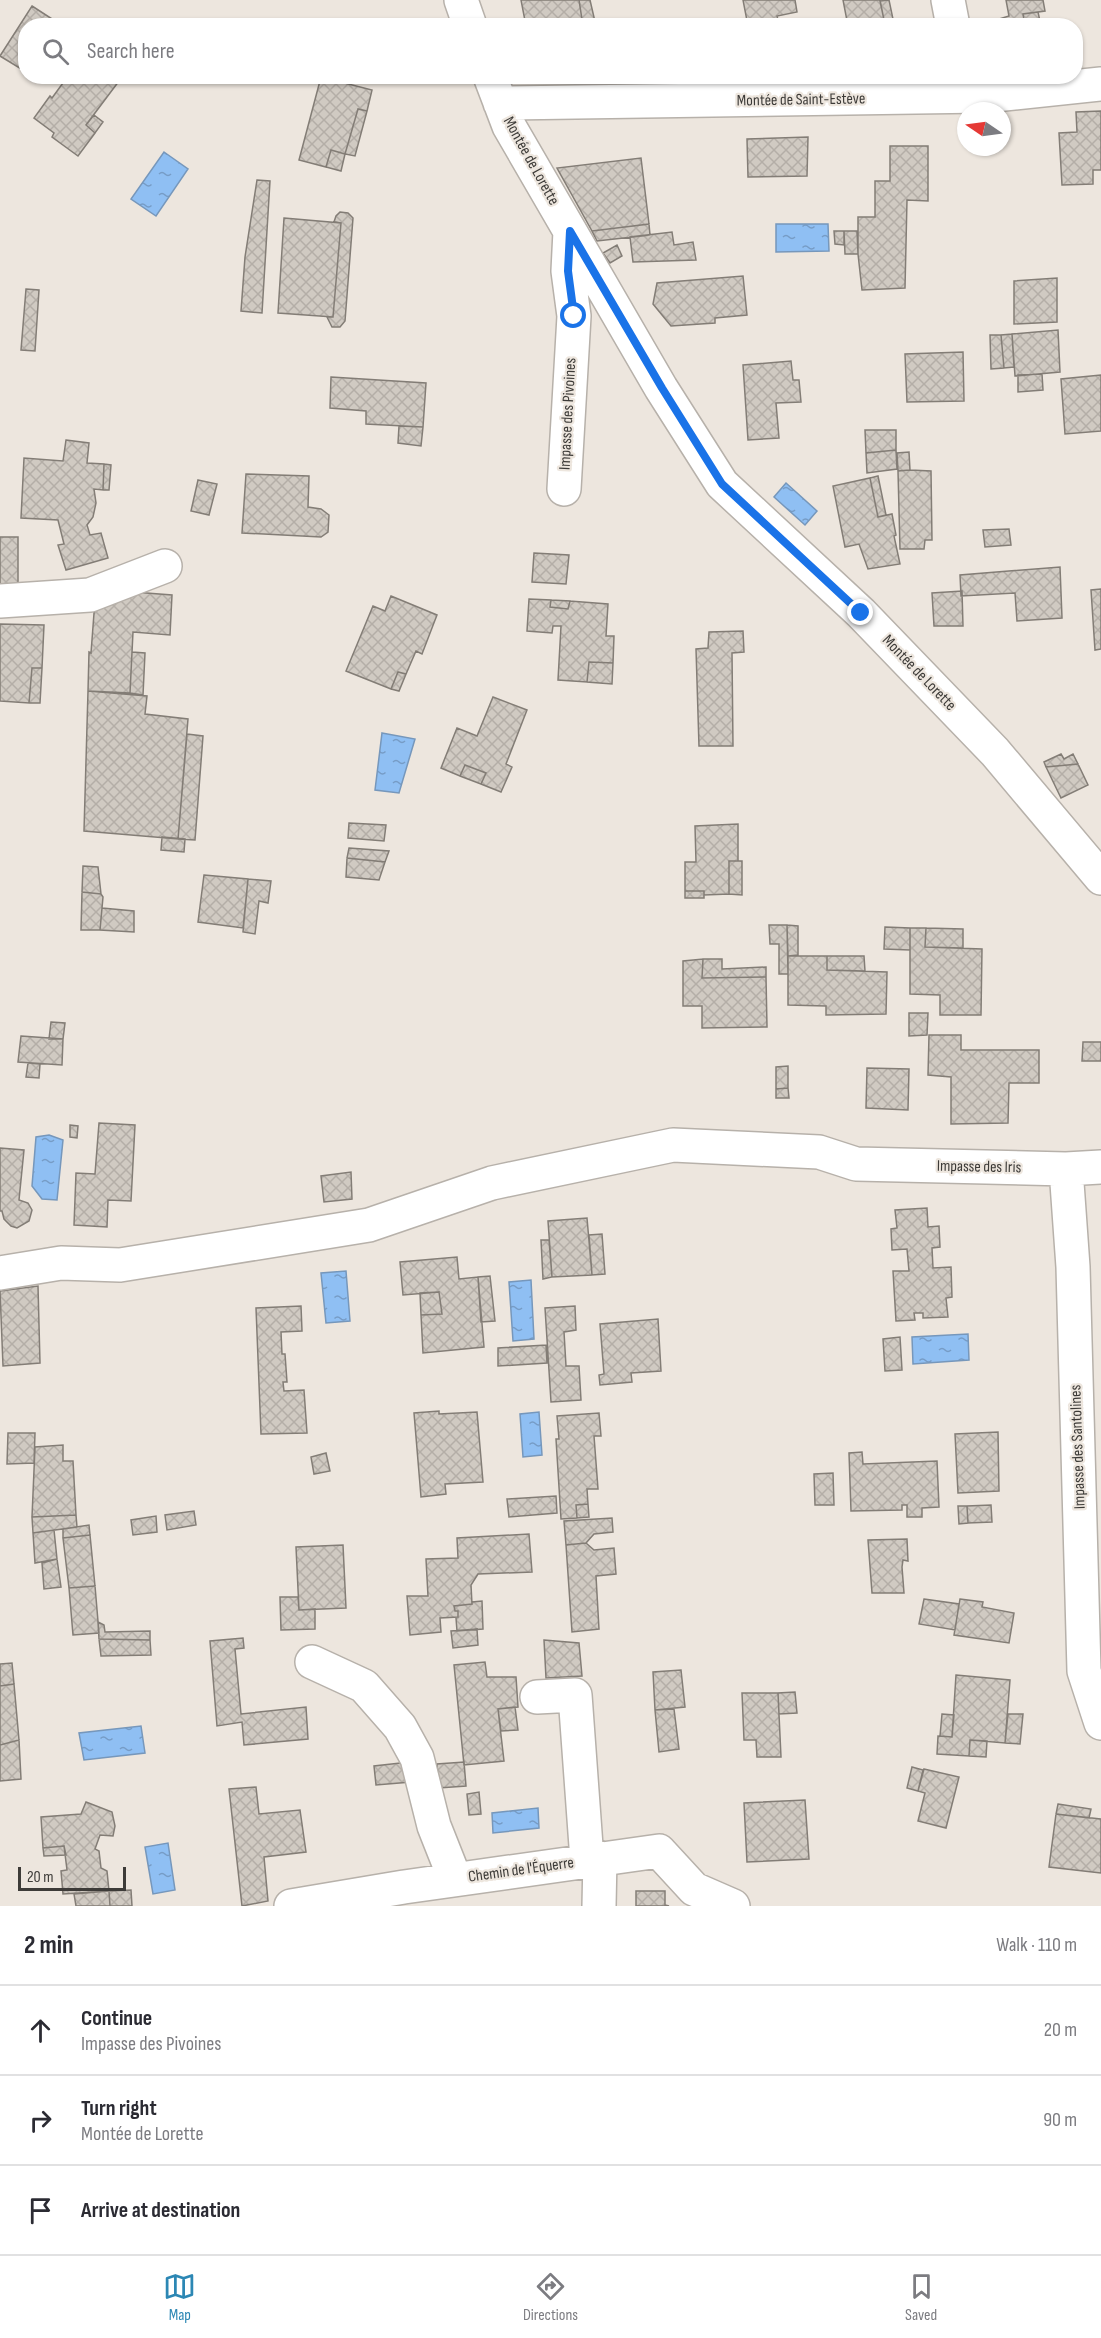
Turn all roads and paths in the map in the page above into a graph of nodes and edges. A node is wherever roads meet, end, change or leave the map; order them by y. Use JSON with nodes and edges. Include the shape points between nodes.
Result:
{"nodes":[{"id":1,"x":461,"y":0,"type":"edge"},
{"id":2,"x":948,"y":0,"type":"edge"},
{"id":3,"x":467,"y":18,"type":"edge"},
{"id":4,"x":951,"y":18,"type":"edge"},
{"id":5,"x":1101,"y":84,"type":"edge"},
{"id":6,"x":977,"y":86,"type":"edge"},
{"id":7,"x":495,"y":90,"type":"edge"},
{"id":8,"x":570,"y":231,"type":"junction"},
{"id":9,"x":564,"y":489,"type":"dead end"},
{"id":10,"x":165,"y":566,"type":"dead end"},
{"id":11,"x":0,"y":601,"type":"edge"},
{"id":12,"x":1101,"y":878,"type":"edge"},
{"id":13,"x":1101,"y":1167,"type":"edge"},
{"id":14,"x":1066,"y":1169,"type":"junction"},
{"id":15,"x":0,"y":1272,"type":"edge"},
{"id":16,"x":312,"y":1662,"type":"dead end"},
{"id":17,"x":537,"y":1697,"type":"dead end"},
{"id":18,"x":1101,"y":1723,"type":"edge"},
{"id":19,"x":594,"y":1859,"type":"junction"},
{"id":20,"x":455,"y":1879,"type":"junction"},
{"id":21,"x":291,"y":1906,"type":"edge"},
{"id":22,"x":599,"y":1906,"type":"edge"},
{"id":23,"x":733,"y":1906,"type":"edge"}],
"edges":[{"from":1,"to":3,"type":"street"},
{"from":2,"to":4,"type":"street"},
{"from":5,"to":6,"type":"street","name":"Montée de Saint-Estève"},
{"from":6,"to":7,"type":"street","name":"Montée de Saint-Estève"},
{"from":7,"to":8,"type":"street","name":"Montée de Lorette","via":[[509,126]]},
{"from":8,"to":9,"type":"street","name":"Impasse des Pivoines","via":[[568,271],[574,316]]},
{"from":8,"to":12,"type":"street","name":"Montée de Lorette","via":[[722,484],[877,629],[995,752]]},
{"from":10,"to":11,"type":"street","via":[[90,595]]},
{"from":13,"to":14,"type":"street","name":"Impasse des Iris"},
{"from":14,"to":15,"type":"street","name":"Impasse des Iris","via":[[856,1164],[819,1152],[673,1145],[492,1183],[369,1225],[120,1265],[62,1263]]},
{"from":14,"to":18,"type":"street","name":"Impasse des Santolines","via":[[1073,1279],[1084,1671]]},
{"from":16,"to":20,"type":"street","via":[[364,1686],[400,1727],[417,1758],[434,1826]]},
{"from":17,"to":19,"type":"street","via":[[575,1695]]},
{"from":19,"to":20,"type":"street","name":"Chemin de l'Équerre"},
{"from":19,"to":22,"type":"street"},
{"from":19,"to":23,"type":"street","name":"Chemin de l'Équerre","via":[[658,1851],[694,1889]]},
{"from":20,"to":21,"type":"street","name":"Chemin de l'Équerre"}]}
